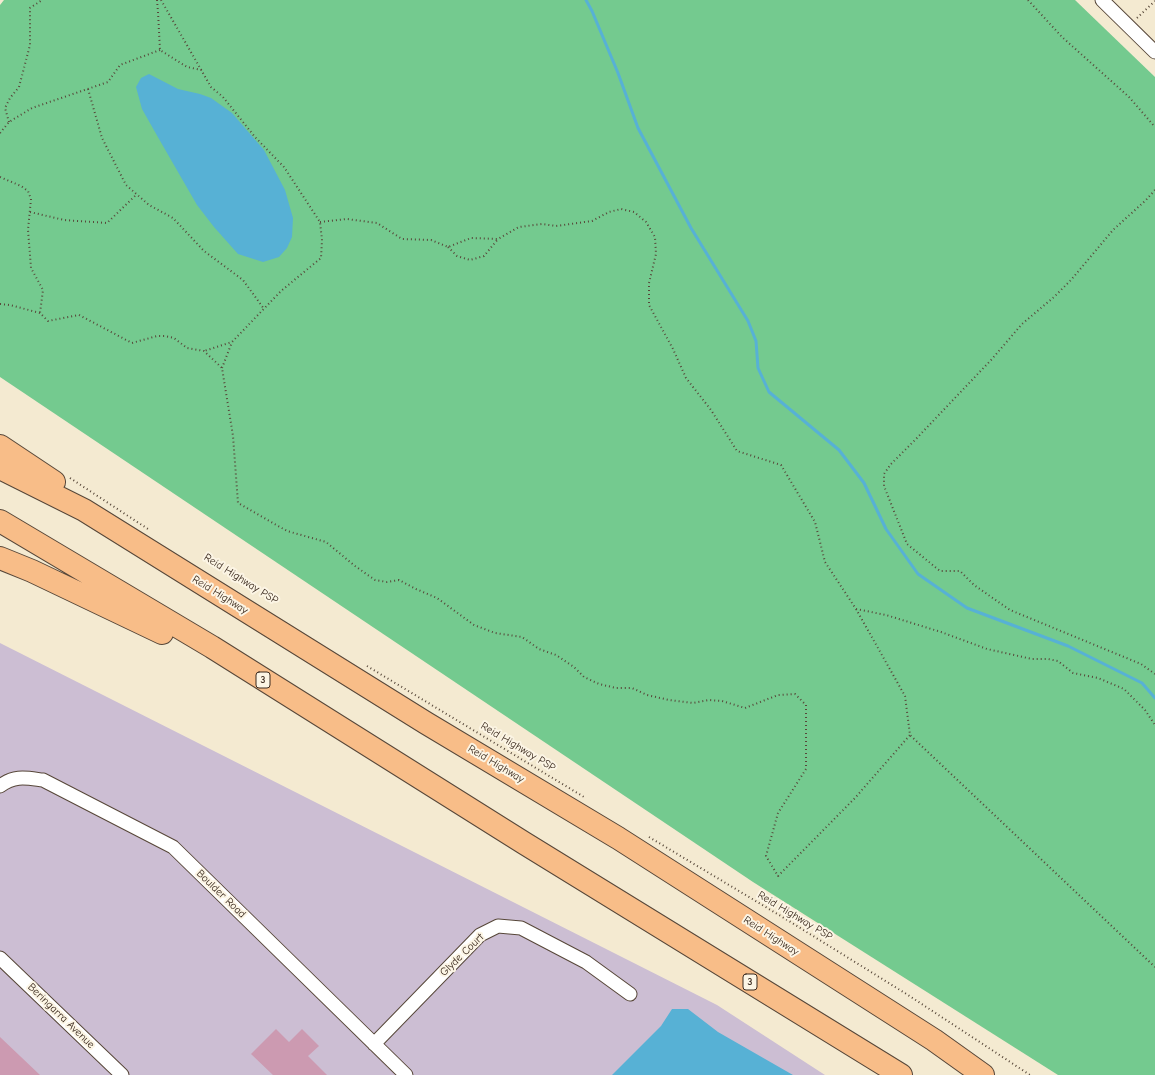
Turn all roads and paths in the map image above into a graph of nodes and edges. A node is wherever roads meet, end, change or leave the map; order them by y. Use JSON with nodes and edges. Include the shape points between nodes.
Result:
{"nodes":[{"id":1,"x":42,"y":0,"type":"edge"},
{"id":2,"x":157,"y":0,"type":"edge"},
{"id":3,"x":162,"y":0,"type":"edge"},
{"id":4,"x":1028,"y":0,"type":"edge"},
{"id":5,"x":1102,"y":0,"type":"edge"},
{"id":6,"x":1155,"y":0,"type":"edge"},
{"id":7,"x":1129,"y":27,"type":"junction"},
{"id":8,"x":160,"y":50,"type":"junction"},
{"id":9,"x":1155,"y":52,"type":"edge"},
{"id":10,"x":202,"y":70,"type":"junction"},
{"id":11,"x":88,"y":89,"type":"junction"},
{"id":12,"x":9,"y":122,"type":"junction"},
{"id":13,"x":1155,"y":127,"type":"edge"},
{"id":14,"x":0,"y":133,"type":"edge"},
{"id":15,"x":0,"y":177,"type":"edge"},
{"id":16,"x":1155,"y":190,"type":"edge"},
{"id":17,"x":137,"y":194,"type":"junction"},
{"id":18,"x":30,"y":212,"type":"junction"},
{"id":19,"x":320,"y":222,"type":"junction"},
{"id":20,"x":498,"y":239,"type":"junction"},
{"id":21,"x":448,"y":247,"type":"junction"},
{"id":22,"x":0,"y":304,"type":"edge"},
{"id":23,"x":264,"y":309,"type":"junction"},
{"id":24,"x":40,"y":314,"type":"junction"},
{"id":25,"x":232,"y":342,"type":"junction"},
{"id":26,"x":204,"y":351,"type":"junction"},
{"id":27,"x":222,"y":368,"type":"junction"},
{"id":28,"x":0,"y":446,"type":"edge"},
{"id":29,"x":0,"y":468,"type":"edge"},
{"id":30,"x":67,"y":476,"type":"dead end"},
{"id":31,"x":0,"y":521,"type":"edge"},
{"id":32,"x":151,"y":531,"type":"dead end"},
{"id":33,"x":0,"y":558,"type":"edge"},
{"id":34,"x":241,"y":608,"type":"junction"},
{"id":35,"x":856,"y":610,"type":"junction"},
{"id":36,"x":365,"y":665,"type":"dead end"},
{"id":37,"x":1155,"y":674,"type":"edge"},
{"id":38,"x":1155,"y":725,"type":"edge"},
{"id":39,"x":910,"y":735,"type":"junction"},
{"id":40,"x":0,"y":786,"type":"edge"},
{"id":41,"x":589,"y":800,"type":"dead end"},
{"id":42,"x":643,"y":833,"type":"dead end"},
{"id":43,"x":524,"y":843,"type":"junction"},
{"id":44,"x":0,"y":958,"type":"edge"},
{"id":45,"x":1155,"y":967,"type":"edge"},
{"id":46,"x":630,"y":994,"type":"dead end"},
{"id":47,"x":934,"y":1040,"type":"junction"},
{"id":48,"x":374,"y":1044,"type":"junction"},
{"id":49,"x":122,"y":1075,"type":"edge"},
{"id":50,"x":406,"y":1075,"type":"edge"},
{"id":51,"x":901,"y":1075,"type":"edge"},
{"id":52,"x":983,"y":1075,"type":"edge"},
{"id":53,"x":990,"y":1075,"type":"edge"},
{"id":54,"x":1030,"y":1075,"type":"edge"}],
"edges":[{"from":1,"to":12,"type":"path","via":[[30,8],[30,45],[19,87],[5,108]]},
{"from":2,"to":8,"type":"path"},
{"from":3,"to":10,"type":"path"},
{"from":4,"to":13,"type":"path","via":[[1062,37],[1129,97]]},
{"from":5,"to":7,"type":"street"},
{"from":6,"to":7,"type":"path"},
{"from":7,"to":9,"type":"street"},
{"from":8,"to":10,"type":"path","via":[[187,67]]},
{"from":8,"to":11,"type":"path","via":[[120,65],[108,82]]},
{"from":10,"to":19,"type":"path","via":[[211,87],[223,97],[255,137],[284,167]]},
{"from":11,"to":12,"type":"path","via":[[32,108]]},
{"from":11,"to":17,"type":"path","via":[[102,138],[126,185]]},
{"from":12,"to":14,"type":"path"},
{"from":15,"to":18,"type":"path","via":[[28,192],[31,199]]},
{"from":16,"to":37,"type":"path","via":[[1113,230],[1071,280],[1022,324],[884,474],[884,486],[907,544],[940,571],[960,571],[974,585],[1010,610],[1141,664]]},
{"from":17,"to":18,"type":"path","via":[[107,223],[64,220]]},
{"from":17,"to":23,"type":"path","via":[[149,205],[173,218],[204,252],[244,280]]},
{"from":18,"to":24,"type":"path","via":[[28,230],[31,268],[43,290]]},
{"from":19,"to":21,"type":"path","via":[[347,220],[377,223],[402,239],[431,240]]},
{"from":19,"to":23,"type":"path","via":[[321,258],[281,291]]},
{"from":20,"to":21,"type":"path","via":[[471,238]]},
{"from":20,"to":21,"type":"path","via":[[484,256],[470,260],[457,256]]},
{"from":20,"to":35,"type":"path","via":[[519,227],[542,224],[556,226],[592,221],[621,209],[634,212],[646,222],[655,237],[656,254],[649,283],[649,305],[686,378],[711,410],[737,451],[781,465],[815,522],[825,562]]},
{"from":22,"to":24,"type":"path"},
{"from":23,"to":25,"type":"path"},
{"from":24,"to":26,"type":"path","via":[[48,321],[79,315],[132,343],[165,336],[174,338],[187,348]]},
{"from":25,"to":26,"type":"path"},
{"from":25,"to":27,"type":"path"},
{"from":26,"to":27,"type":"path"},
{"from":27,"to":39,"type":"path","via":[[233,436],[238,503],[287,531],[326,542],[374,580],[399,580],[437,598],[474,625],[494,633],[522,637],[539,649],[556,655],[584,677],[599,684],[632,688],[647,695],[669,700],[693,703],[722,701],[745,708],[778,695],[795,694],[806,705],[806,769],[778,813],[766,856],[778,876],[855,798]]},
{"from":28,"to":34,"type":"highway"},
{"from":29,"to":34,"type":"highway","name":"Reid Highway","via":[[84,510]]},
{"from":30,"to":32,"type":"path"},
{"from":31,"to":43,"type":"highway","number":"3","via":[[212,647]]},
{"from":33,"to":43,"type":"highway","via":[[204,654]]},
{"from":34,"to":47,"type":"highway","name":"Reid Highway","via":[[618,838]]},
{"from":35,"to":38,"type":"path","via":[[886,615],[987,649],[1032,659],[1058,661],[1073,673],[1098,678],[1124,689],[1145,710]]},
{"from":35,"to":39,"type":"path","via":[[905,696]]},
{"from":36,"to":41,"type":"path","name":"Reid Highway PSP"},
{"from":39,"to":45,"type":"path"},
{"from":40,"to":48,"type":"street","name":"Boulder Road","via":[[8,780],[23,777],[43,780],[173,847]]},
{"from":42,"to":54,"type":"path","name":"Reid Highway PSP","via":[[908,995]]},
{"from":43,"to":51,"type":"highway","number":"3"},
{"from":44,"to":49,"type":"street","name":"Beringarra Avenue"},
{"from":46,"to":48,"type":"street","name":"Glyde Court","via":[[586,962],[521,928],[498,926],[480,935]]},
{"from":47,"to":52,"type":"highway","name":"Reid Highway"},
{"from":47,"to":53,"type":"highway"},
{"from":48,"to":50,"type":"street","name":"Boulder Road"}]}
